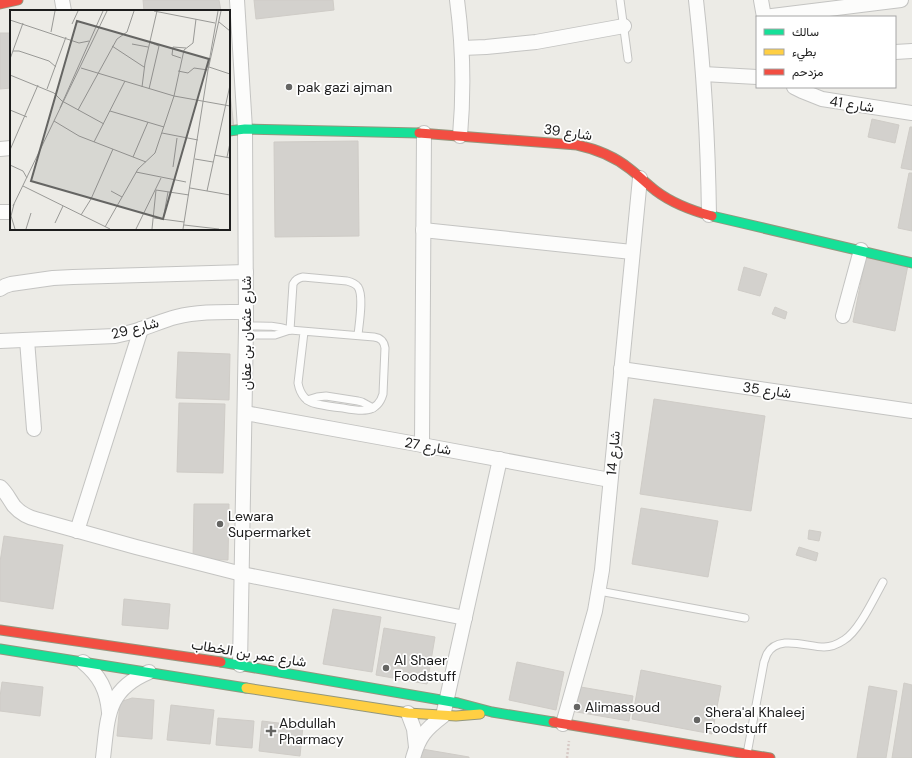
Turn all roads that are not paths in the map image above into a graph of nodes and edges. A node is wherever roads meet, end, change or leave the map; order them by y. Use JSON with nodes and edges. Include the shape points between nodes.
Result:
{"nodes":[{"id":1,"x":18,"y":0,"type":"edge"},
{"id":2,"x":62,"y":0,"type":"edge"},
{"id":3,"x":237,"y":0,"type":"edge"},
{"id":4,"x":457,"y":0,"type":"edge"},
{"id":5,"x":620,"y":0,"type":"edge"},
{"id":6,"x":696,"y":0,"type":"edge"},
{"id":7,"x":761,"y":0,"type":"edge"},
{"id":8,"x":901,"y":0,"type":"edge"},
{"id":9,"x":0,"y":4,"type":"edge"},
{"id":10,"x":64,"y":10,"type":"edge"},
{"id":11,"x":764,"y":16,"type":"edge"},
{"id":12,"x":772,"y":16,"type":"edge"},
{"id":13,"x":624,"y":26,"type":"junction"},
{"id":14,"x":462,"y":48,"type":"junction"},
{"id":15,"x":912,"y":51,"type":"edge"},
{"id":16,"x":896,"y":52,"type":"edge"},
{"id":17,"x":628,"y":59,"type":"dead end"},
{"id":18,"x":703,"y":74,"type":"junction"},
{"id":19,"x":756,"y":77,"type":"edge"},
{"id":20,"x":796,"y":88,"type":"edge"},
{"id":21,"x":912,"y":113,"type":"edge"},
{"id":22,"x":245,"y":129,"type":"junction"},
{"id":23,"x":230,"y":131,"type":"edge"},
{"id":24,"x":424,"y":133,"type":"junction"},
{"id":25,"x":460,"y":136,"type":"junction"},
{"id":26,"x":10,"y":148,"type":"edge"},
{"id":27,"x":0,"y":149,"type":"edge"},
{"id":28,"x":640,"y":178,"type":"junction"},
{"id":29,"x":709,"y":215,"type":"junction"},
{"id":30,"x":423,"y":230,"type":"junction"},
{"id":31,"x":860,"y":250,"type":"junction"},
{"id":32,"x":632,"y":252,"type":"junction"},
{"id":33,"x":912,"y":262,"type":"edge"},
{"id":34,"x":246,"y":272,"type":"junction"},
{"id":35,"x":0,"y":289,"type":"edge"},
{"id":36,"x":246,"y":312,"type":"junction"},
{"id":37,"x":843,"y":316,"type":"dead end"},
{"id":38,"x":141,"y":329,"type":"junction"},
{"id":39,"x":290,"y":330,"type":"junction"},
{"id":40,"x":246,"y":331,"type":"junction"},
{"id":41,"x":304,"y":332,"type":"junction"},
{"id":42,"x":358,"y":335,"type":"junction"},
{"id":43,"x":27,"y":340,"type":"junction"},
{"id":44,"x":0,"y":341,"type":"edge"},
{"id":45,"x":621,"y":369,"type":"junction"},
{"id":46,"x":912,"y":411,"type":"edge"},
{"id":47,"x":245,"y":413,"type":"junction"},
{"id":48,"x":34,"y":430,"type":"dead end"},
{"id":49,"x":422,"y":444,"type":"junction"},
{"id":50,"x":500,"y":459,"type":"junction"},
{"id":51,"x":610,"y":480,"type":"junction"},
{"id":52,"x":0,"y":487,"type":"edge"},
{"id":53,"x":77,"y":531,"type":"junction"},
{"id":54,"x":242,"y":574,"type":"junction"},
{"id":55,"x":883,"y":582,"type":"dead end"},
{"id":56,"x":599,"y":591,"type":"junction"},
{"id":57,"x":465,"y":618,"type":"junction"},
{"id":58,"x":745,"y":618,"type":"dead end"},
{"id":59,"x":0,"y":630,"type":"edge"},
{"id":60,"x":16,"y":642,"type":"junction"},
{"id":61,"x":0,"y":649,"type":"edge"},
{"id":62,"x":83,"y":662,"type":"junction"},
{"id":63,"x":240,"y":666,"type":"junction"},
{"id":64,"x":149,"y":672,"type":"junction"},
{"id":65,"x":347,"y":684,"type":"junction"},
{"id":66,"x":447,"y":701,"type":"junction"},
{"id":67,"x":343,"y":702,"type":"junction"},
{"id":68,"x":109,"y":712,"type":"junction"},
{"id":69,"x":408,"y":712,"type":"junction"},
{"id":70,"x":492,"y":712,"type":"junction"},
{"id":71,"x":443,"y":716,"type":"junction"},
{"id":72,"x":564,"y":724,"type":"junction"},
{"id":73,"x":415,"y":752,"type":"edge"},
{"id":74,"x":747,"y":754,"type":"junction"},
{"id":75,"x":103,"y":758,"type":"edge"},
{"id":76,"x":770,"y":758,"type":"edge"}],
"edges":[{"from":1,"to":9,"type":"street"},
{"from":2,"to":10,"type":"street"},
{"from":3,"to":22,"type":"street","name":"شارع عثمان بن عفان"},
{"from":4,"to":14,"type":"street"},
{"from":5,"to":13,"type":"lane"},
{"from":6,"to":18,"type":"street"},
{"from":7,"to":11,"type":"street"},
{"from":8,"to":12,"type":"street"},
{"from":13,"to":14,"type":"street","via":[[536,42]]},
{"from":13,"to":17,"type":"lane"},
{"from":14,"to":25,"type":"street","via":[[463,99]]},
{"from":15,"to":16,"type":"street"},
{"from":18,"to":19,"type":"street"},
{"from":18,"to":29,"type":"street"},
{"from":20,"to":21,"type":"street","name":"شارع 41","via":[[822,99]]},
{"from":22,"to":23,"type":"street","name":"شارع 39"},
{"from":22,"to":24,"type":"street","name":"شارع 39"},
{"from":22,"to":34,"type":"street","name":"شارع عثمان بن عفان"},
{"from":24,"to":25,"type":"street","name":"شارع 39"},
{"from":24,"to":30,"type":"street"},
{"from":25,"to":28,"type":"street","name":"شارع 39","via":[[577,145],[595,149],[611,156]]},
{"from":26,"to":27,"type":"street"},
{"from":28,"to":29,"type":"street","name":"شارع 39","via":[[672,200]]},
{"from":28,"to":32,"type":"street","name":"شارع 14"},
{"from":29,"to":31,"type":"street","name":"شارع 39"},
{"from":30,"to":32,"type":"street"},
{"from":30,"to":49,"type":"street"},
{"from":31,"to":33,"type":"street","name":"شارع 39"},
{"from":31,"to":37,"type":"street"},
{"from":32,"to":45,"type":"street","name":"شارع 14"},
{"from":34,"to":35,"type":"street","via":[[53,278],[18,283]]},
{"from":34,"to":36,"type":"street","name":"شارع عثمان بن عفان"},
{"from":36,"to":38,"type":"street","name":"شارع 29","via":[[191,314]]},
{"from":36,"to":40,"type":"street","name":"شارع عثمان بن عفان"},
{"from":38,"to":43,"type":"street","name":"شارع 29","via":[[114,336]]},
{"from":38,"to":53,"type":"street"},
{"from":39,"to":40,"type":"lane","via":[[275,335]]},
{"from":39,"to":41,"type":"lane"},
{"from":39,"to":42,"type":"lane","via":[[293,284],[295,280],[303,277],[347,281],[358,288],[361,294]]},
{"from":40,"to":47,"type":"street","name":"شارع عثمان بن عفان"},
{"from":41,"to":42,"type":"lane"},
{"from":41,"to":42,"type":"lane","via":[[298,383],[302,395],[307,400],[330,396],[358,401],[373,408],[380,402],[383,394],[385,348],[382,340],[378,338]]},
{"from":43,"to":44,"type":"street","name":"شارع 29"},
{"from":43,"to":48,"type":"street"},
{"from":45,"to":46,"type":"street","name":"شارع 35"},
{"from":45,"to":51,"type":"street","name":"شارع 14"},
{"from":47,"to":49,"type":"street","name":"شارع 27"},
{"from":47,"to":54,"type":"street","name":"شارع عثمان بن عفان"},
{"from":49,"to":50,"type":"street","name":"شارع 27"},
{"from":50,"to":51,"type":"street","name":"شارع 27"},
{"from":50,"to":57,"type":"street"},
{"from":51,"to":56,"type":"street","name":"شارع 14"},
{"from":52,"to":53,"type":"street","via":[[14,505],[30,518]]},
{"from":53,"to":54,"type":"street"},
{"from":54,"to":57,"type":"street"},
{"from":54,"to":63,"type":"street","name":"شارع عثمان بن عفان"},
{"from":55,"to":74,"type":"lane","via":[[860,623],[846,639],[826,647],[781,643],[767,654]]},
{"from":56,"to":58,"type":"lane"},
{"from":56,"to":72,"type":"street","name":"شارع 14"},
{"from":57,"to":66,"type":"street"},
{"from":59,"to":60,"type":"street","name":"شارع عمر بن الخطاب"},
{"from":60,"to":61,"type":"street","name":"شارع عمر بن الخطاب"},
{"from":60,"to":62,"type":"street","name":"شارع عمر بن الخطاب"},
{"from":60,"to":63,"type":"street","name":"شارع عمر بن الخطاب"},
{"from":62,"to":64,"type":"street","name":"شارع عمر بن الخطاب"},
{"from":62,"to":68,"type":"street","via":[[97,675],[102,684]]},
{"from":63,"to":65,"type":"street","name":"شارع عمر بن الخطاب"},
{"from":64,"to":67,"type":"street","name":"شارع عمر بن الخطاب"},
{"from":64,"to":68,"type":"street","via":[[124,687]]},
{"from":65,"to":66,"type":"street","name":"شارع عمر بن الخطاب"},
{"from":65,"to":67,"type":"street","via":[[350,694]]},
{"from":66,"to":70,"type":"street","name":"شارع عمر بن الخطاب"},
{"from":66,"to":71,"type":"street"},
{"from":67,"to":69,"type":"street","name":"شارع عمر بن الخطاب"},
{"from":68,"to":75,"type":"street"},
{"from":69,"to":71,"type":"street","name":"شارع عمر بن الخطاب"},
{"from":69,"to":73,"type":"street","via":[[414,729]]},
{"from":70,"to":71,"type":"street","name":"شارع عمر بن الخطاب"},
{"from":70,"to":72,"type":"street","name":"شارع عمر بن الخطاب"},
{"from":71,"to":73,"type":"street","via":[[420,737]]},
{"from":72,"to":74,"type":"street","name":"شارع عمر بن الخطاب"},
{"from":74,"to":76,"type":"street","name":"شارع عمر بن الخطاب"}]}
